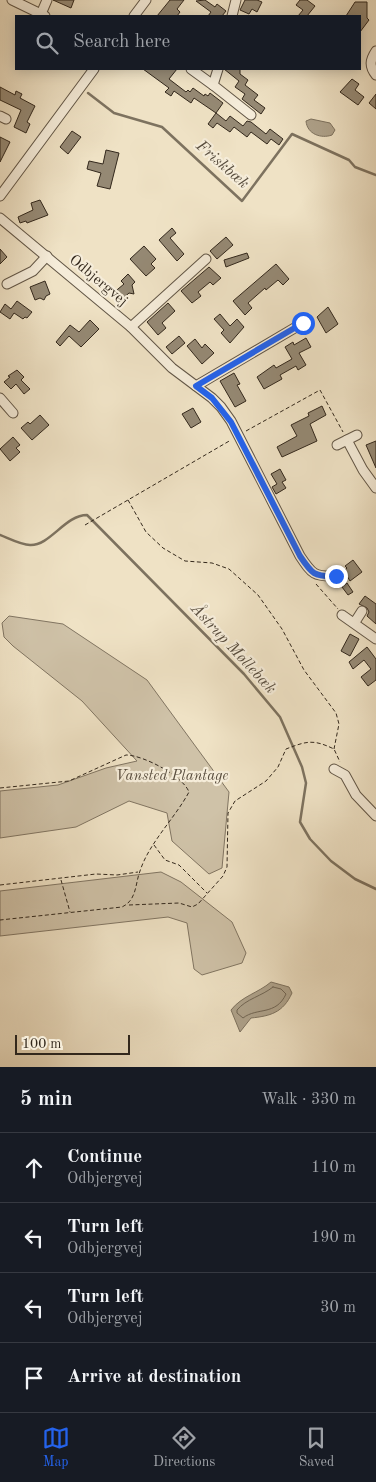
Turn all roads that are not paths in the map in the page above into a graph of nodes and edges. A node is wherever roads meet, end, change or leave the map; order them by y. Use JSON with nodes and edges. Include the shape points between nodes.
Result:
{"nodes":[{"id":1,"x":12,"y":0,"type":"edge"},
{"id":2,"x":47,"y":0,"type":"edge"},
{"id":3,"x":146,"y":0,"type":"edge"},
{"id":4,"x":236,"y":0,"type":"edge"},
{"id":5,"x":43,"y":15,"type":"edge"},
{"id":6,"x":135,"y":15,"type":"edge"},
{"id":7,"x":232,"y":15,"type":"edge"},
{"id":8,"x":376,"y":51,"type":"edge"},
{"id":9,"x":93,"y":70,"type":"edge"},
{"id":10,"x":192,"y":70,"type":"edge"},
{"id":11,"x":218,"y":70,"type":"edge"},
{"id":12,"x":376,"y":75,"type":"edge"},
{"id":13,"x":213,"y":85,"type":"junction"},
{"id":14,"x":251,"y":115,"type":"dead end"},
{"id":15,"x":0,"y":196,"type":"edge"},
{"id":16,"x":0,"y":218,"type":"edge"},
{"id":17,"x":47,"y":256,"type":"junction"},
{"id":18,"x":206,"y":259,"type":"dead end"},
{"id":19,"x":7,"y":284,"type":"dead end"},
{"id":20,"x":303,"y":323,"type":"dead end"},
{"id":21,"x":131,"y":326,"type":"junction"},
{"id":22,"x":196,"y":386,"type":"junction"},
{"id":23,"x":0,"y":398,"type":"edge"},
{"id":24,"x":13,"y":413,"type":"dead end"},
{"id":25,"x":357,"y":435,"type":"dead end"},
{"id":26,"x":347,"y":440,"type":"junction"},
{"id":27,"x":337,"y":445,"type":"dead end"},
{"id":28,"x":376,"y":488,"type":"edge"},
{"id":29,"x":336,"y":576,"type":"dead end"},
{"id":30,"x":362,"y":611,"type":"dead end"},
{"id":31,"x":342,"y":615,"type":"road end"},
{"id":32,"x":354,"y":622,"type":"junction"},
{"id":33,"x":376,"y":639,"type":"edge"},
{"id":34,"x":334,"y":768,"type":"dead end"},
{"id":35,"x":376,"y":816,"type":"edge"}],
"edges":[{"from":1,"to":5,"type":"street"},
{"from":2,"to":5,"type":"street"},
{"from":3,"to":6,"type":"street"},
{"from":4,"to":7,"type":"street"},
{"from":8,"to":12,"type":"street","via":[[371,57]]},
{"from":9,"to":15,"type":"street"},
{"from":10,"to":13,"type":"street"},
{"from":11,"to":13,"type":"street"},
{"from":13,"to":14,"type":"street"},
{"from":16,"to":17,"type":"street","name":"Odbjergvej"},
{"from":17,"to":19,"type":"street","name":"Odbjergvej","via":[[33,272]]},
{"from":17,"to":21,"type":"street","name":"Odbjergvej"},
{"from":18,"to":21,"type":"street","name":"Odbjergvej"},
{"from":20,"to":22,"type":"street"},
{"from":21,"to":22,"type":"street","name":"Odbjergvej","via":[[172,368]]},
{"from":22,"to":29,"type":"street","name":"Odbjergvej","via":[[221,408],[309,570],[319,577]]},
{"from":23,"to":24,"type":"street"},
{"from":25,"to":26,"type":"street"},
{"from":26,"to":27,"type":"street"},
{"from":26,"to":28,"type":"street","via":[[362,470]]},
{"from":30,"to":32,"type":"street"},
{"from":31,"to":32,"type":"street"},
{"from":32,"to":33,"type":"street"},
{"from":34,"to":35,"type":"street","via":[[345,774],[356,795]]}]}
